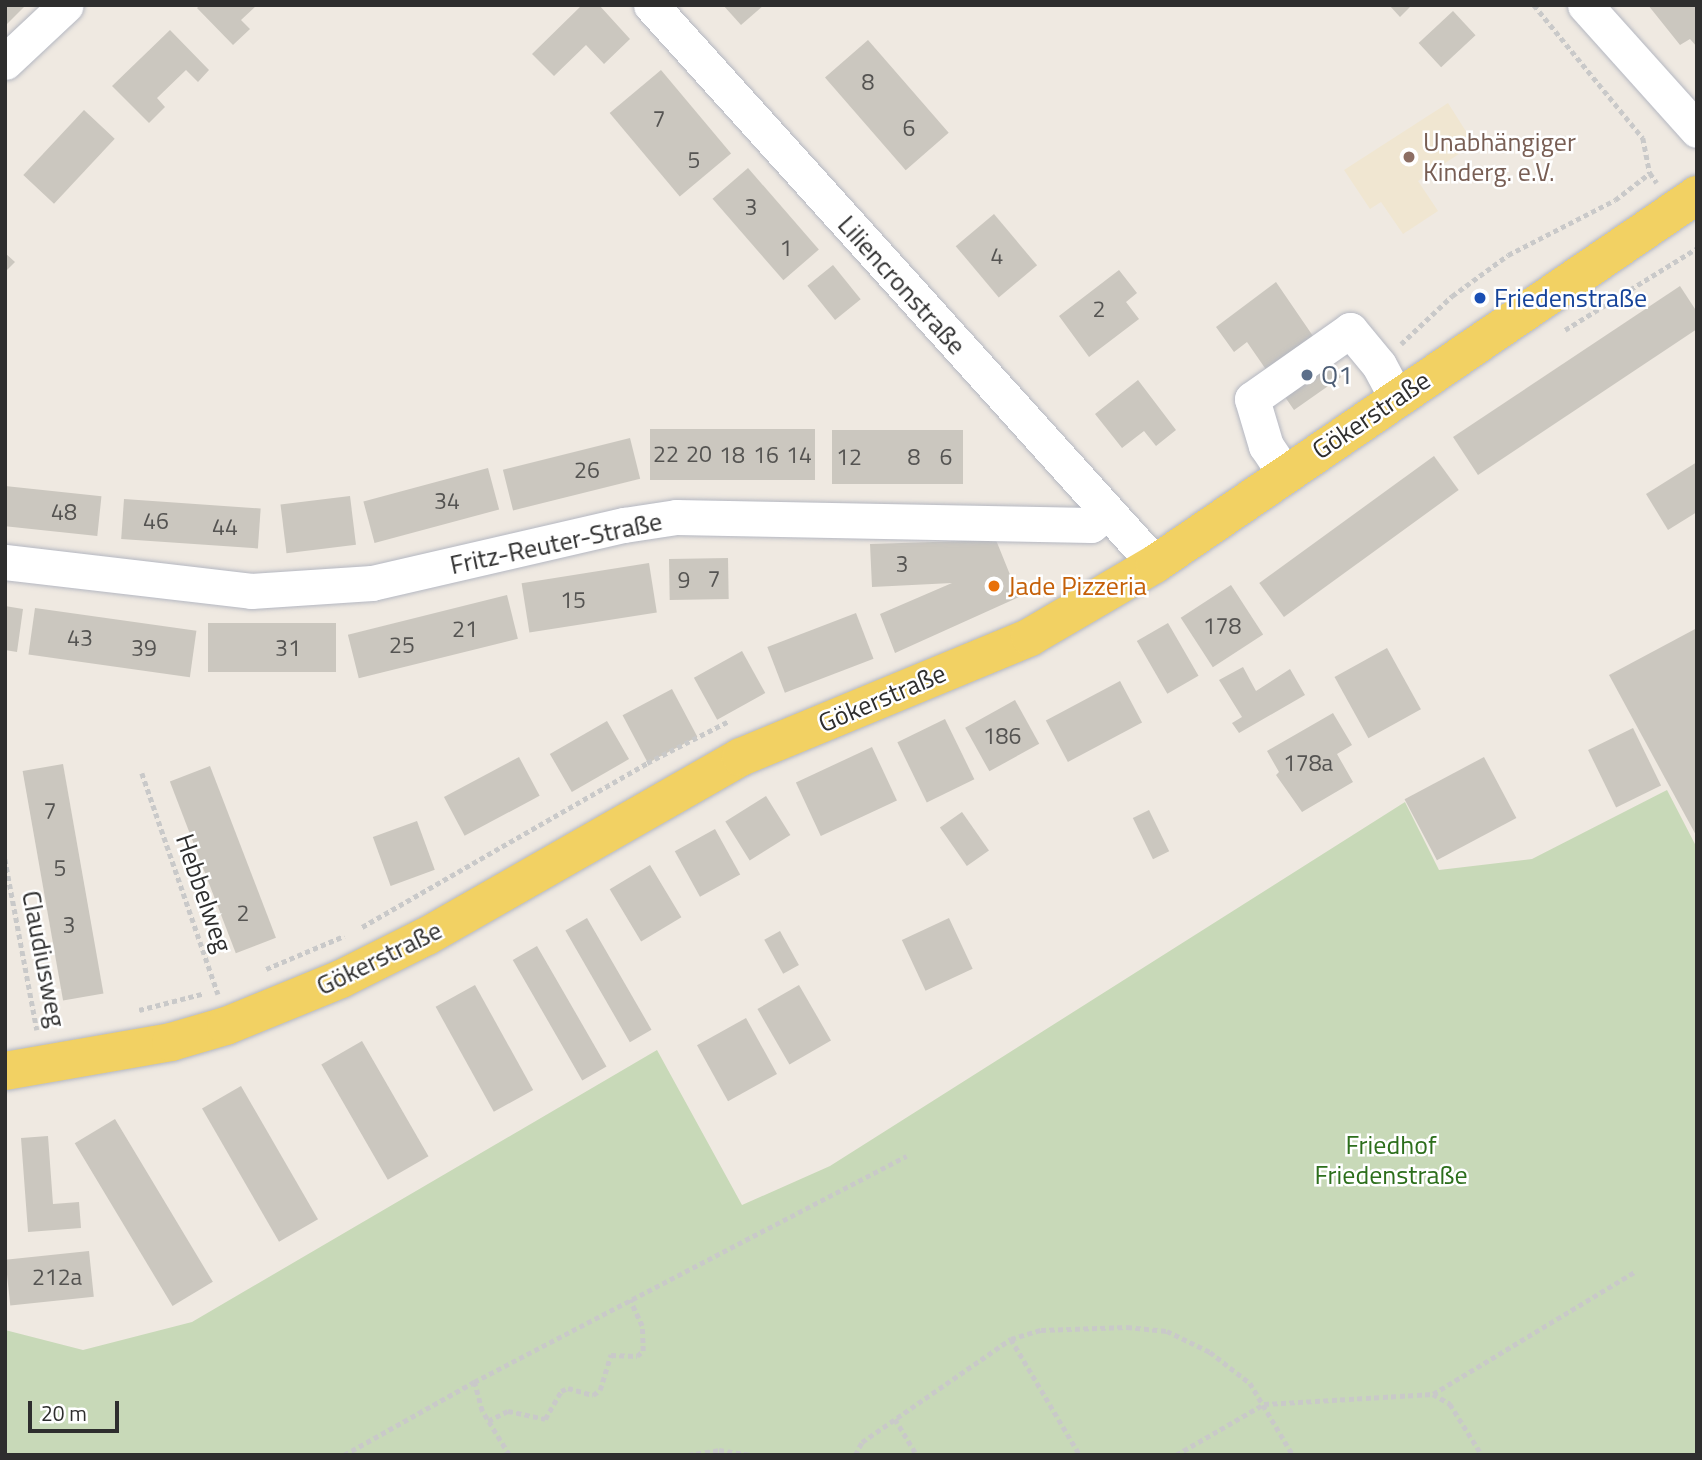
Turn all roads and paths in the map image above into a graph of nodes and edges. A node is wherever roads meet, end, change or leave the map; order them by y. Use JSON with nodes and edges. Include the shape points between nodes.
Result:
{"nodes":[{"id":1,"x":66,"y":5,"type":"edge"},
{"id":2,"x":651,"y":5,"type":"edge"},
{"id":3,"x":1534,"y":5,"type":"edge"},
{"id":4,"x":1585,"y":5,"type":"edge"},
{"id":5,"x":5,"y":62,"type":"edge"},
{"id":6,"x":1697,"y":130,"type":"edge"},
{"id":7,"x":1697,"y":195,"type":"edge"},
{"id":8,"x":1388,"y":381,"type":"junction"},
{"id":9,"x":1284,"y":474,"type":"junction"},
{"id":10,"x":1106,"y":513,"type":"junction"},
{"id":11,"x":5,"y":562,"type":"edge"},
{"id":12,"x":1155,"y":564,"type":"junction"},
{"id":13,"x":741,"y":717,"type":"dead end"},
{"id":14,"x":142,"y":773,"type":"dead end"},
{"id":15,"x":5,"y":859,"type":"edge"},
{"id":16,"x":254,"y":974,"type":"dead end"},
{"id":17,"x":229,"y":985,"type":"dead end"},
{"id":18,"x":222,"y":1008,"type":"junction"},
{"id":19,"x":127,"y":1013,"type":"dead end"},
{"id":20,"x":51,"y":1032,"type":"dead end"},
{"id":21,"x":38,"y":1035,"type":"junction"},
{"id":22,"x":27,"y":1037,"type":"dead end"},
{"id":23,"x":5,"y":1071,"type":"edge"},
{"id":24,"x":906,"y":1156,"type":"dead end"},
{"id":25,"x":1636,"y":1271,"type":"dead end"},
{"id":26,"x":630,"y":1300,"type":"junction"},
{"id":27,"x":1011,"y":1339,"type":"junction"},
{"id":28,"x":474,"y":1382,"type":"junction"},
{"id":29,"x":1433,"y":1394,"type":"junction"},
{"id":30,"x":1264,"y":1405,"type":"junction"},
{"id":31,"x":895,"y":1419,"type":"junction"},
{"id":32,"x":488,"y":1421,"type":"junction"},
{"id":33,"x":344,"y":1455,"type":"edge"},
{"id":34,"x":509,"y":1455,"type":"edge"},
{"id":35,"x":688,"y":1455,"type":"edge"},
{"id":36,"x":751,"y":1455,"type":"edge"},
{"id":37,"x":855,"y":1455,"type":"edge"},
{"id":38,"x":917,"y":1455,"type":"edge"},
{"id":39,"x":1080,"y":1455,"type":"edge"},
{"id":40,"x":1176,"y":1455,"type":"edge"},
{"id":41,"x":1293,"y":1455,"type":"edge"},
{"id":42,"x":1482,"y":1455,"type":"edge"}],
"edges":[{"from":1,"to":5,"type":"street"},
{"from":2,"to":10,"type":"street","name":"Liliencronstraße"},
{"from":3,"to":8,"type":"path","via":[[1643,138],[1650,173],[1615,200],[1508,255],[1452,296]]},
{"from":4,"to":6,"type":"street"},
{"from":7,"to":8,"type":"main road","name":"Gökerstraße"},
{"from":8,"to":9,"type":"main road","name":"Gökerstraße"},
{"from":8,"to":9,"type":"street","via":[[1350,330],[1252,399],[1266,446]]},
{"from":9,"to":12,"type":"main road","name":"Gökerstraße"},
{"from":10,"to":11,"type":"street","name":"Fritz-Reuter-Straße","via":[[1091,525],[676,517],[372,583],[251,591]]},
{"from":10,"to":12,"type":"street","name":"Liliencronstraße"},
{"from":12,"to":18,"type":"main road","name":"Gökerstraße","via":[[1030,637],[741,757],[427,936],[341,979]]},
{"from":13,"to":16,"type":"path","via":[[647,762],[354,932]]},
{"from":14,"to":18,"type":"path","name":"Hebbelweg"},
{"from":15,"to":21,"type":"path","name":"Claudiusweg"},
{"from":17,"to":18,"type":"path"},
{"from":18,"to":19,"type":"path"},
{"from":18,"to":23,"type":"main road","name":"Gökerstraße","via":[[171,1042]]},
{"from":20,"to":21,"type":"path"},
{"from":21,"to":22,"type":"path"},
{"from":24,"to":26,"type":"path"},
{"from":25,"to":29,"type":"path"},
{"from":26,"to":28,"type":"path"},
{"from":26,"to":32,"type":"path","via":[[642,1326],[643,1351],[637,1356],[611,1355],[600,1390],[593,1395],[568,1388],[561,1391],[545,1419],[508,1411]]},
{"from":27,"to":30,"type":"path","via":[[1071,1327],[1167,1331],[1210,1352],[1251,1383]]},
{"from":27,"to":31,"type":"path"},
{"from":27,"to":39,"type":"path"},
{"from":28,"to":32,"type":"path"},
{"from":28,"to":33,"type":"path"},
{"from":29,"to":30,"type":"path"},
{"from":29,"to":42,"type":"path","via":[[1450,1404]]},
{"from":30,"to":40,"type":"path"},
{"from":30,"to":41,"type":"path"},
{"from":31,"to":37,"type":"path","via":[[862,1441]]},
{"from":31,"to":38,"type":"path"},
{"from":32,"to":34,"type":"path"},
{"from":35,"to":36,"type":"path","via":[[719,1450]]}]}
